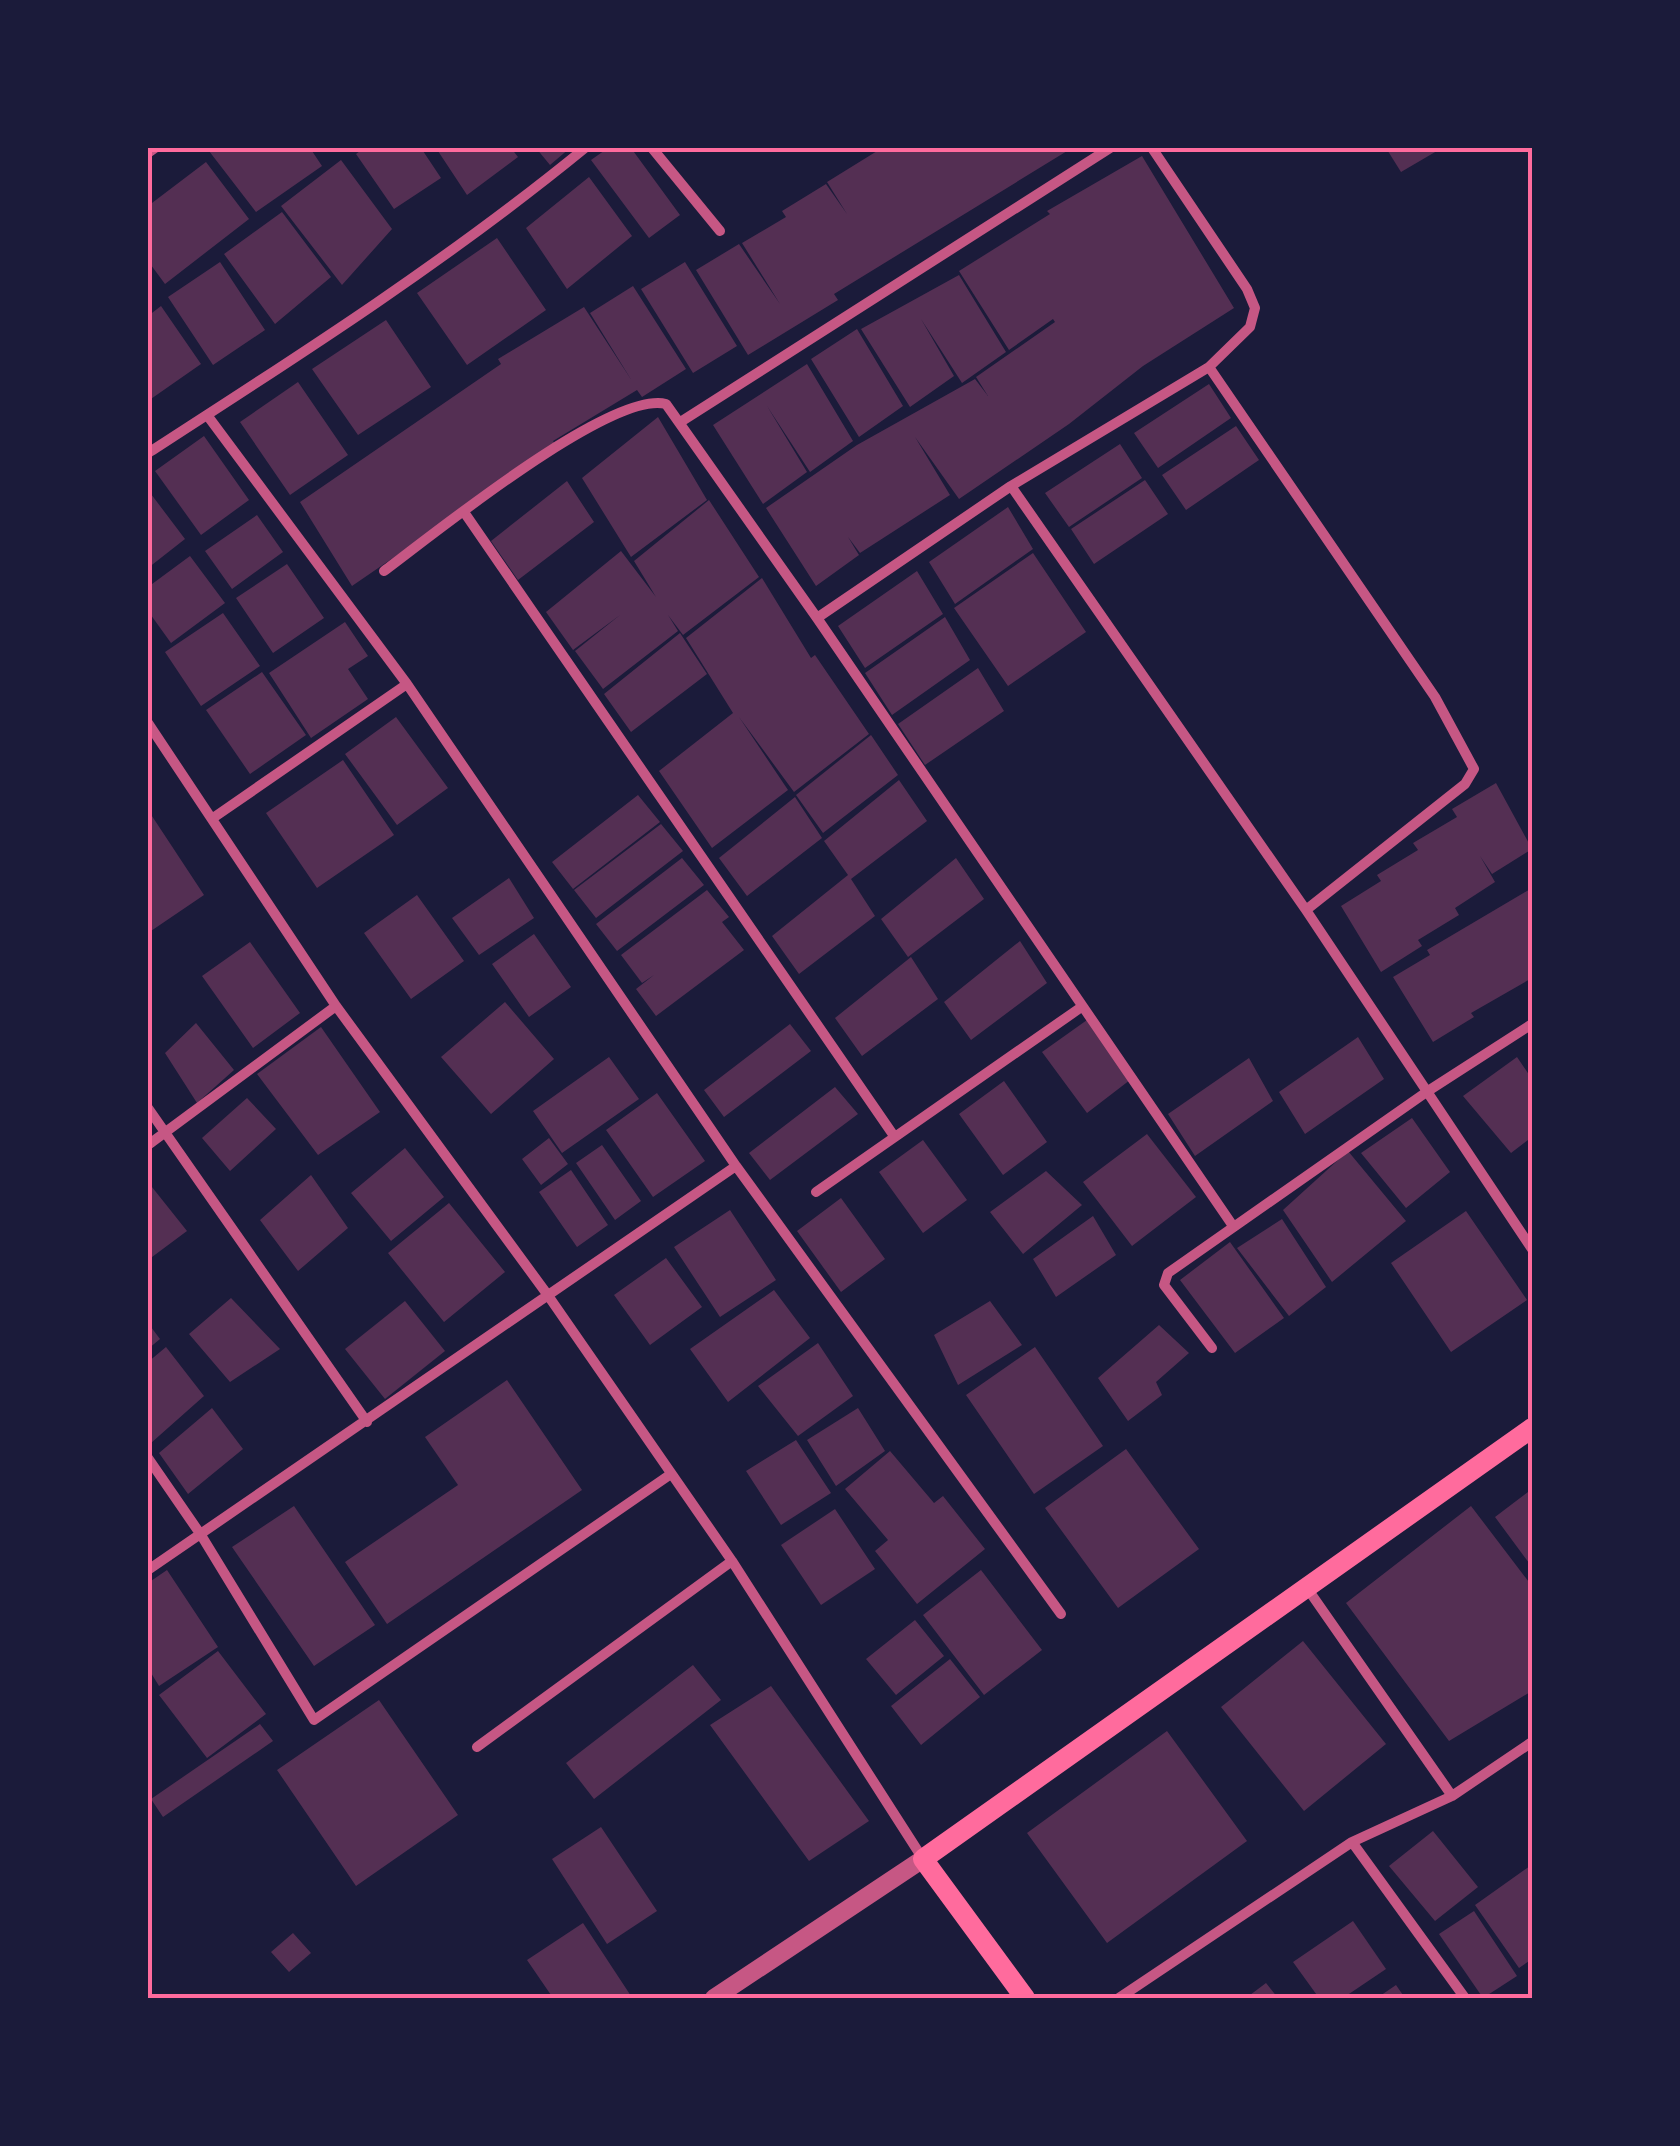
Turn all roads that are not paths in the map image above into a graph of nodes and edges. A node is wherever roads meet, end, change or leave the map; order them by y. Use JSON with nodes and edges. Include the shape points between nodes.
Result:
{"nodes":[{"id":1,"x":155,"y":148,"type":"edge"},
{"id":2,"x":585,"y":148,"type":"edge"},
{"id":3,"x":652,"y":148,"type":"edge"},
{"id":4,"x":1110,"y":148,"type":"edge"},
{"id":5,"x":1152,"y":148,"type":"edge"},
{"id":6,"x":148,"y":153,"type":"edge"},
{"id":7,"x":720,"y":231,"type":"dead end"},
{"id":8,"x":1209,"y":367,"type":"junction"},
{"id":9,"x":207,"y":415,"type":"junction"},
{"id":10,"x":682,"y":422,"type":"junction"},
{"id":11,"x":148,"y":453,"type":"edge"},
{"id":12,"x":1011,"y":486,"type":"junction"},
{"id":13,"x":464,"y":512,"type":"junction"},
{"id":14,"x":384,"y":571,"type":"dead end"},
{"id":15,"x":818,"y":618,"type":"junction"},
{"id":16,"x":407,"y":684,"type":"junction"},
{"id":17,"x":148,"y":724,"type":"edge"},
{"id":18,"x":213,"y":818,"type":"junction"},
{"id":19,"x":1306,"y":910,"type":"junction"},
{"id":20,"x":336,"y":1006,"type":"junction"},
{"id":21,"x":1080,"y":1008,"type":"junction"},
{"id":22,"x":1532,"y":1024,"type":"edge"},
{"id":23,"x":1428,"y":1090,"type":"junction"},
{"id":24,"x":148,"y":1108,"type":"edge"},
{"id":25,"x":164,"y":1134,"type":"junction"},
{"id":26,"x":894,"y":1136,"type":"junction"},
{"id":27,"x":148,"y":1145,"type":"edge"},
{"id":28,"x":736,"y":1166,"type":"junction"},
{"id":29,"x":816,"y":1192,"type":"dead end"},
{"id":30,"x":1233,"y":1226,"type":"junction"},
{"id":31,"x":1532,"y":1249,"type":"edge"},
{"id":32,"x":547,"y":1294,"type":"junction"},
{"id":33,"x":1212,"y":1348,"type":"dead end"},
{"id":34,"x":367,"y":1422,"type":"junction"},
{"id":35,"x":1532,"y":1428,"type":"edge"},
{"id":36,"x":148,"y":1458,"type":"edge"},
{"id":37,"x":671,"y":1474,"type":"junction"},
{"id":38,"x":201,"y":1535,"type":"junction"},
{"id":39,"x":732,"y":1561,"type":"junction"},
{"id":40,"x":148,"y":1570,"type":"edge"},
{"id":41,"x":1306,"y":1588,"type":"junction"},
{"id":42,"x":1061,"y":1614,"type":"dead end"},
{"id":43,"x":1532,"y":1742,"type":"edge"},
{"id":44,"x":477,"y":1747,"type":"dead end"},
{"id":45,"x":1452,"y":1796,"type":"junction"},
{"id":46,"x":1352,"y":1842,"type":"junction"},
{"id":47,"x":923,"y":1860,"type":"junction"},
{"id":48,"x":714,"y":1998,"type":"edge"},
{"id":49,"x":1025,"y":1998,"type":"edge"},
{"id":50,"x":1119,"y":1998,"type":"edge"},
{"id":51,"x":1465,"y":1998,"type":"edge"}],
"edges":[{"from":1,"to":6,"type":"street"},
{"from":2,"to":9,"type":"street","via":[[446,255]]},
{"from":3,"to":7,"type":"street"},
{"from":4,"to":10,"type":"street"},
{"from":5,"to":8,"type":"street","via":[[1255,308],[1250,326]]},
{"from":8,"to":12,"type":"street"},
{"from":8,"to":19,"type":"street","via":[[1435,697],[1474,769],[1465,784]]},
{"from":9,"to":11,"type":"street"},
{"from":9,"to":16,"type":"street"},
{"from":10,"to":13,"type":"street","via":[[666,404],[651,400],[618,412]]},
{"from":10,"to":15,"type":"street"},
{"from":12,"to":15,"type":"street"},
{"from":12,"to":19,"type":"street"},
{"from":13,"to":14,"type":"street"},
{"from":13,"to":26,"type":"street"},
{"from":15,"to":21,"type":"street"},
{"from":16,"to":18,"type":"street"},
{"from":16,"to":28,"type":"street"},
{"from":17,"to":18,"type":"street"},
{"from":18,"to":20,"type":"street"},
{"from":19,"to":23,"type":"street"},
{"from":20,"to":25,"type":"street"},
{"from":20,"to":32,"type":"street"},
{"from":21,"to":26,"type":"street"},
{"from":21,"to":30,"type":"street"},
{"from":22,"to":23,"type":"street"},
{"from":23,"to":30,"type":"street"},
{"from":23,"to":31,"type":"street"},
{"from":24,"to":25,"type":"street"},
{"from":25,"to":27,"type":"street"},
{"from":25,"to":34,"type":"street"},
{"from":26,"to":29,"type":"street"},
{"from":28,"to":32,"type":"street"},
{"from":28,"to":42,"type":"street"},
{"from":30,"to":33,"type":"street","via":[[1168,1273],[1164,1285]]},
{"from":32,"to":34,"type":"street"},
{"from":32,"to":37,"type":"street"},
{"from":34,"to":38,"type":"street"},
{"from":35,"to":41,"type":"main road"},
{"from":36,"to":38,"type":"street"},
{"from":37,"to":38,"type":"street","via":[[314,1720]]},
{"from":37,"to":39,"type":"street"},
{"from":38,"to":40,"type":"street"},
{"from":39,"to":44,"type":"street"},
{"from":39,"to":47,"type":"street"},
{"from":41,"to":45,"type":"street"},
{"from":41,"to":47,"type":"main road"},
{"from":43,"to":45,"type":"street"},
{"from":45,"to":46,"type":"street"},
{"from":46,"to":50,"type":"street"},
{"from":46,"to":51,"type":"street"},
{"from":47,"to":48,"type":"street"},
{"from":47,"to":49,"type":"main road"}]}
